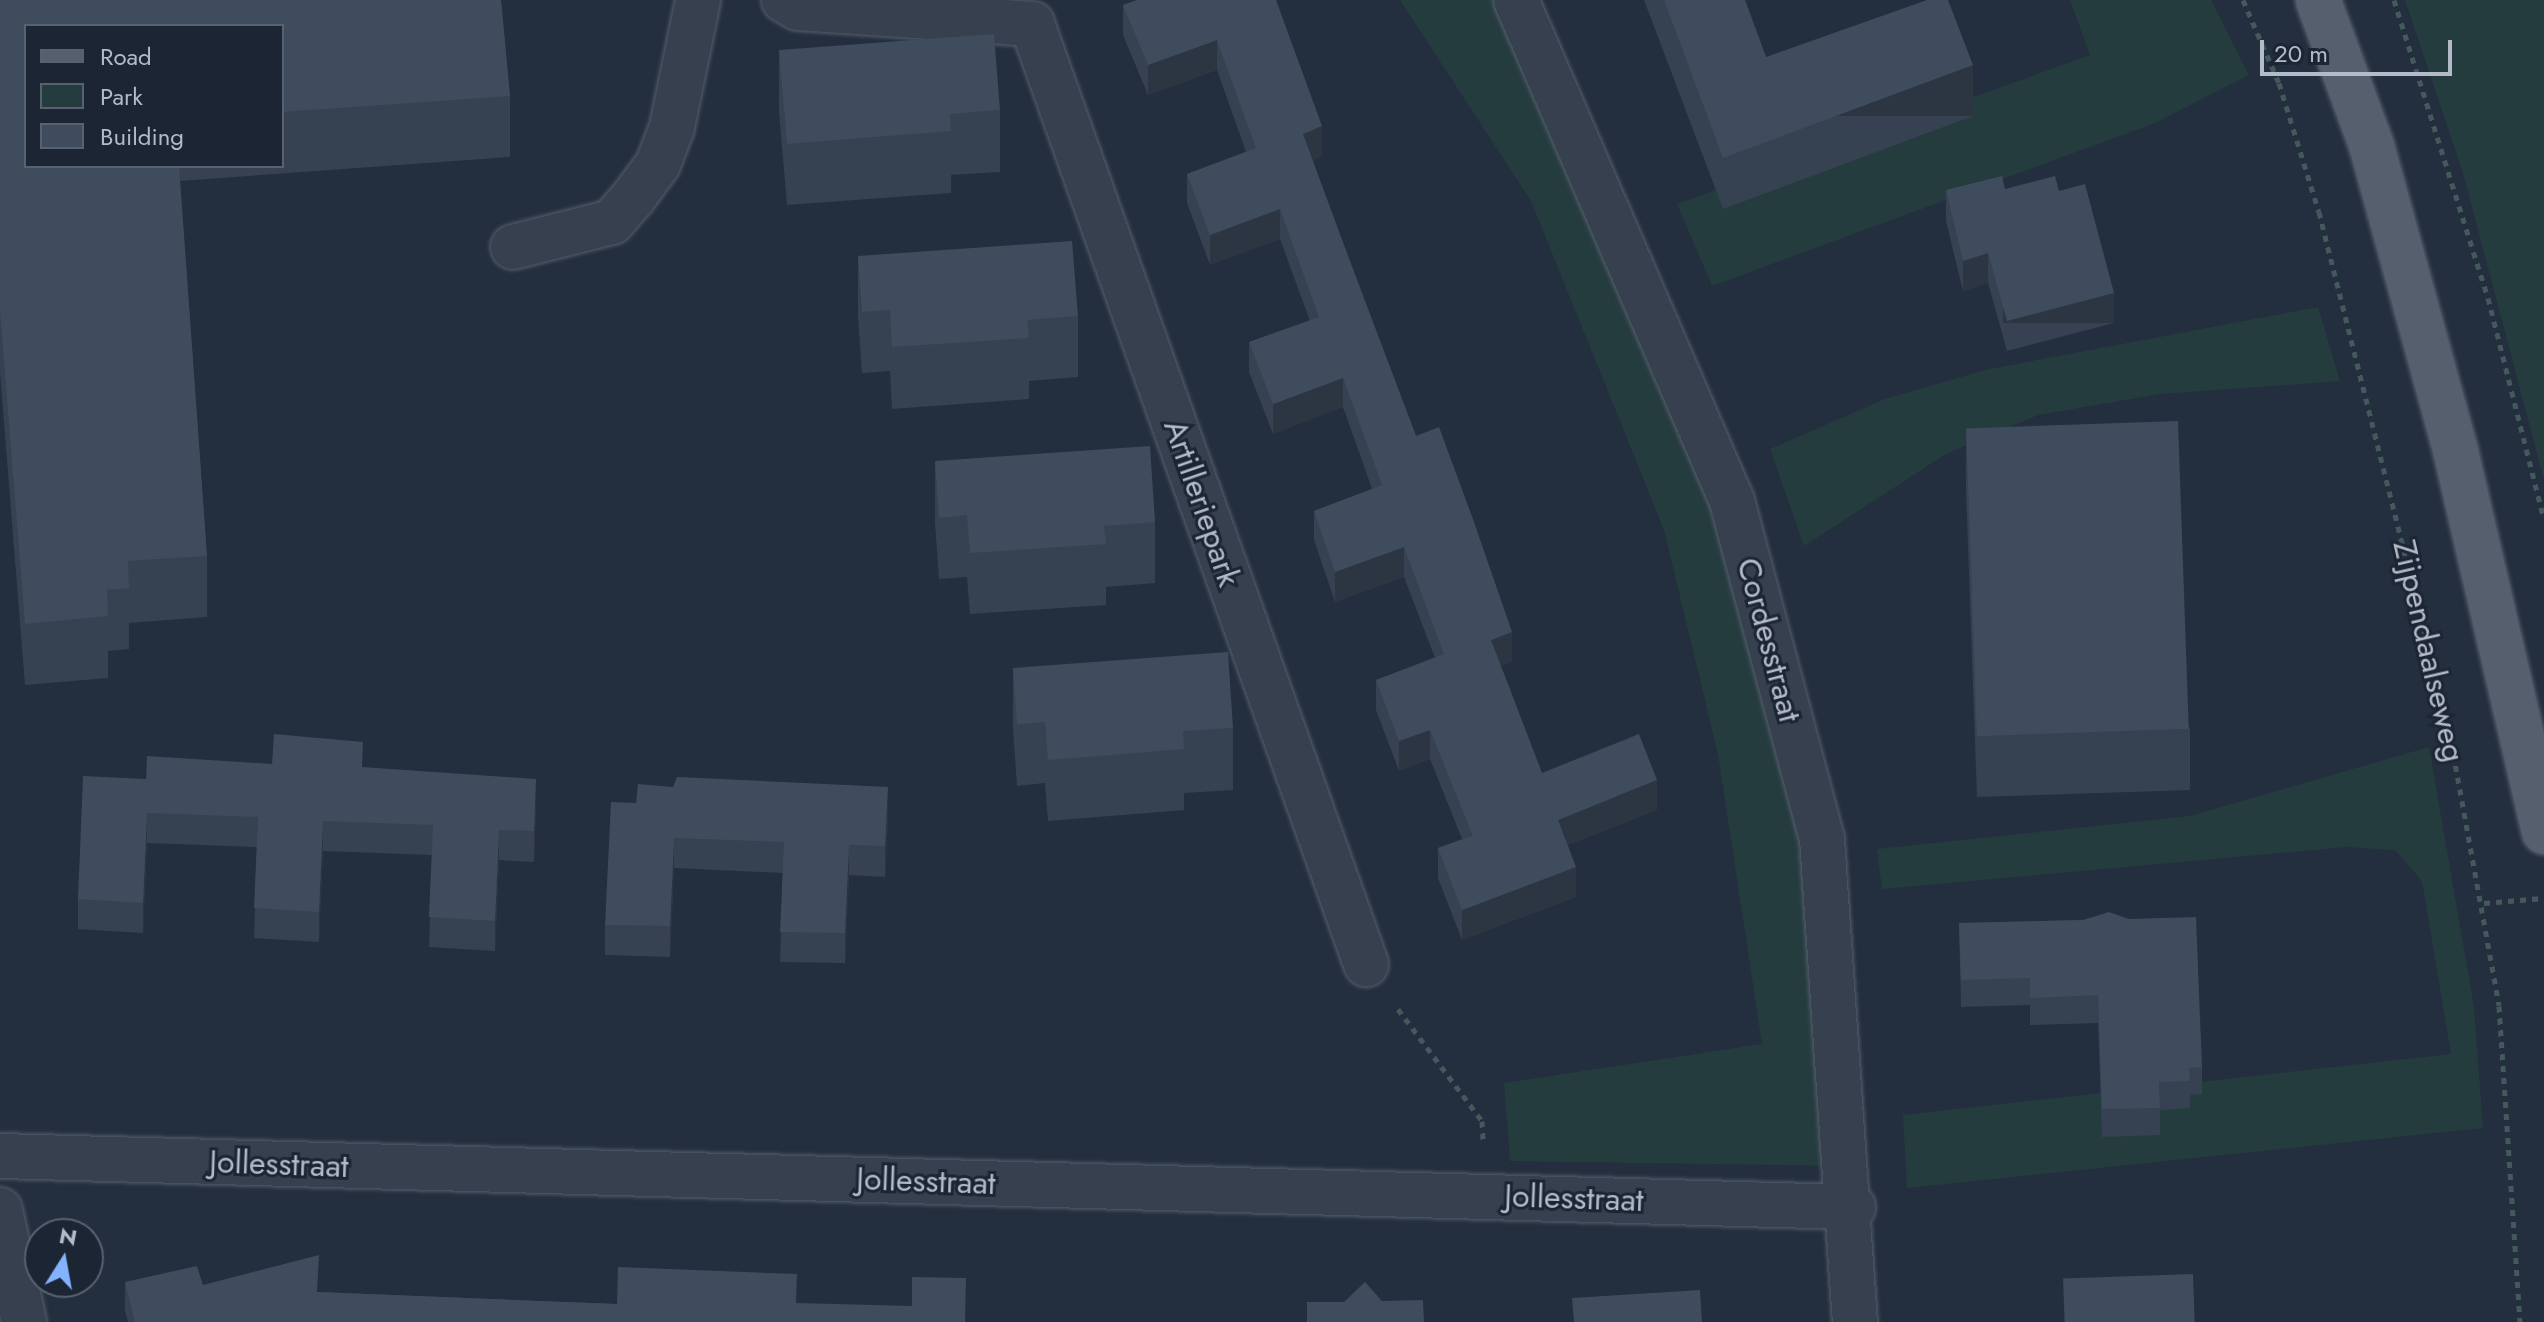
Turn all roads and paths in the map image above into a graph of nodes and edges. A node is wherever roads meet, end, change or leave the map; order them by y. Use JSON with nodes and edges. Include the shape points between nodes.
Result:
{"nodes":[{"id":1,"x":698,"y":0,"type":"edge"},
{"id":2,"x":784,"y":0,"type":"edge"},
{"id":3,"x":1516,"y":0,"type":"edge"},
{"id":4,"x":2243,"y":0,"type":"edge"},
{"id":5,"x":2318,"y":0,"type":"edge"},
{"id":6,"x":2394,"y":0,"type":"edge"},
{"id":7,"x":513,"y":247,"type":"dead end"},
{"id":8,"x":2544,"y":519,"type":"edge"},
{"id":9,"x":2544,"y":832,"type":"edge"},
{"id":10,"x":2544,"y":898,"type":"edge"},
{"id":11,"x":2484,"y":903,"type":"junction"},
{"id":12,"x":1366,"y":964,"type":"joint"},
{"id":13,"x":0,"y":1156,"type":"edge"},
{"id":14,"x":1487,"y":1196,"type":"junction"},
{"id":15,"x":1853,"y":1207,"type":"junction"},
{"id":16,"x":0,"y":1210,"type":"edge"},
{"id":17,"x":24,"y":1322,"type":"edge"},
{"id":18,"x":1855,"y":1322,"type":"edge"},
{"id":19,"x":2520,"y":1322,"type":"edge"}],
"edges":[{"from":1,"to":7,"type":"street","via":[[672,127],[641,187],[612,222]]},
{"from":2,"to":12,"type":"street","name":"Artilleriepark","via":[[798,8],[1032,24]]},
{"from":3,"to":15,"type":"street","name":"Cordesstraat","via":[[1732,501],[1822,839]]},
{"from":4,"to":11,"type":"path","name":"Zijpendaalseweg","via":[[2279,83],[2355,344]]},
{"from":5,"to":9,"type":"main road","via":[[2372,147],[2456,453]]},
{"from":6,"to":8,"type":"path","via":[[2488,298]]},
{"from":10,"to":11,"type":"path"},
{"from":11,"to":19,"type":"path","name":"Zijpendaalseweg","via":[[2507,1097]]},
{"from":12,"to":14,"type":"path","via":[[1482,1121]]},
{"from":13,"to":14,"type":"street","name":"Jollesstraat"},
{"from":14,"to":15,"type":"street","name":"Jollesstraat"},
{"from":15,"to":18,"type":"street","name":"Cordesstraat"},
{"from":16,"to":17,"type":"street"}]}
